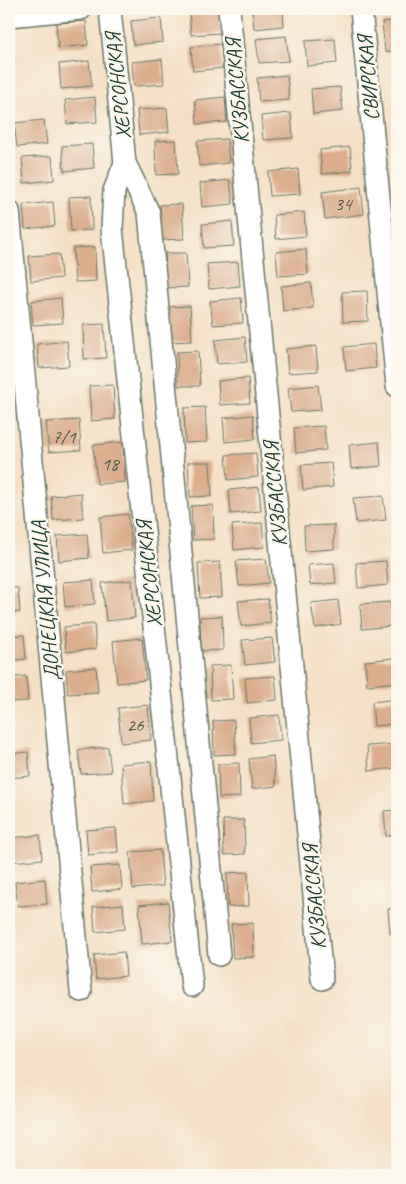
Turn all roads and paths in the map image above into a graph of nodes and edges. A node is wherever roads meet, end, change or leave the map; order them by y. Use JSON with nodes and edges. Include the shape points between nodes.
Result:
{"nodes":[{"id":1,"x":81,"y":9,"type":"edge"},
{"id":2,"x":110,"y":9,"type":"edge"},
{"id":3,"x":229,"y":9,"type":"edge"},
{"id":4,"x":361,"y":9,"type":"edge"},
{"id":5,"x":52,"y":10,"type":"edge"},
{"id":6,"x":9,"y":16,"type":"edge"},
{"id":7,"x":125,"y":163,"type":"junction"},
{"id":8,"x":9,"y":211,"type":"edge"},
{"id":9,"x":397,"y":386,"type":"edge"},
{"id":10,"x":219,"y":955,"type":"dead end"},
{"id":11,"x":322,"y":980,"type":"dead end"},
{"id":12,"x":192,"y":986,"type":"dead end"},
{"id":13,"x":81,"y":991,"type":"dead end"}],
"edges":[{"from":1,"to":5,"type":"street"},
{"from":2,"to":7,"type":"street","name":"ХЕРСОНСКАЯ"},
{"from":3,"to":11,"type":"street","name":"КУЗБАССКАЯ"},
{"from":4,"to":9,"type":"street","name":"СВИРСКАЯ"},
{"from":5,"to":6,"type":"street"},
{"from":7,"to":10,"type":"street","name":"ХЕРСОНСКАЯ","via":[[149,213]]},
{"from":7,"to":12,"type":"street","name":"ХЕРСОНСКАЯ","via":[[114,192],[112,228]]},
{"from":8,"to":13,"type":"street","name":"ДОНЕЦКАЯ УЛИЦА"}]}
